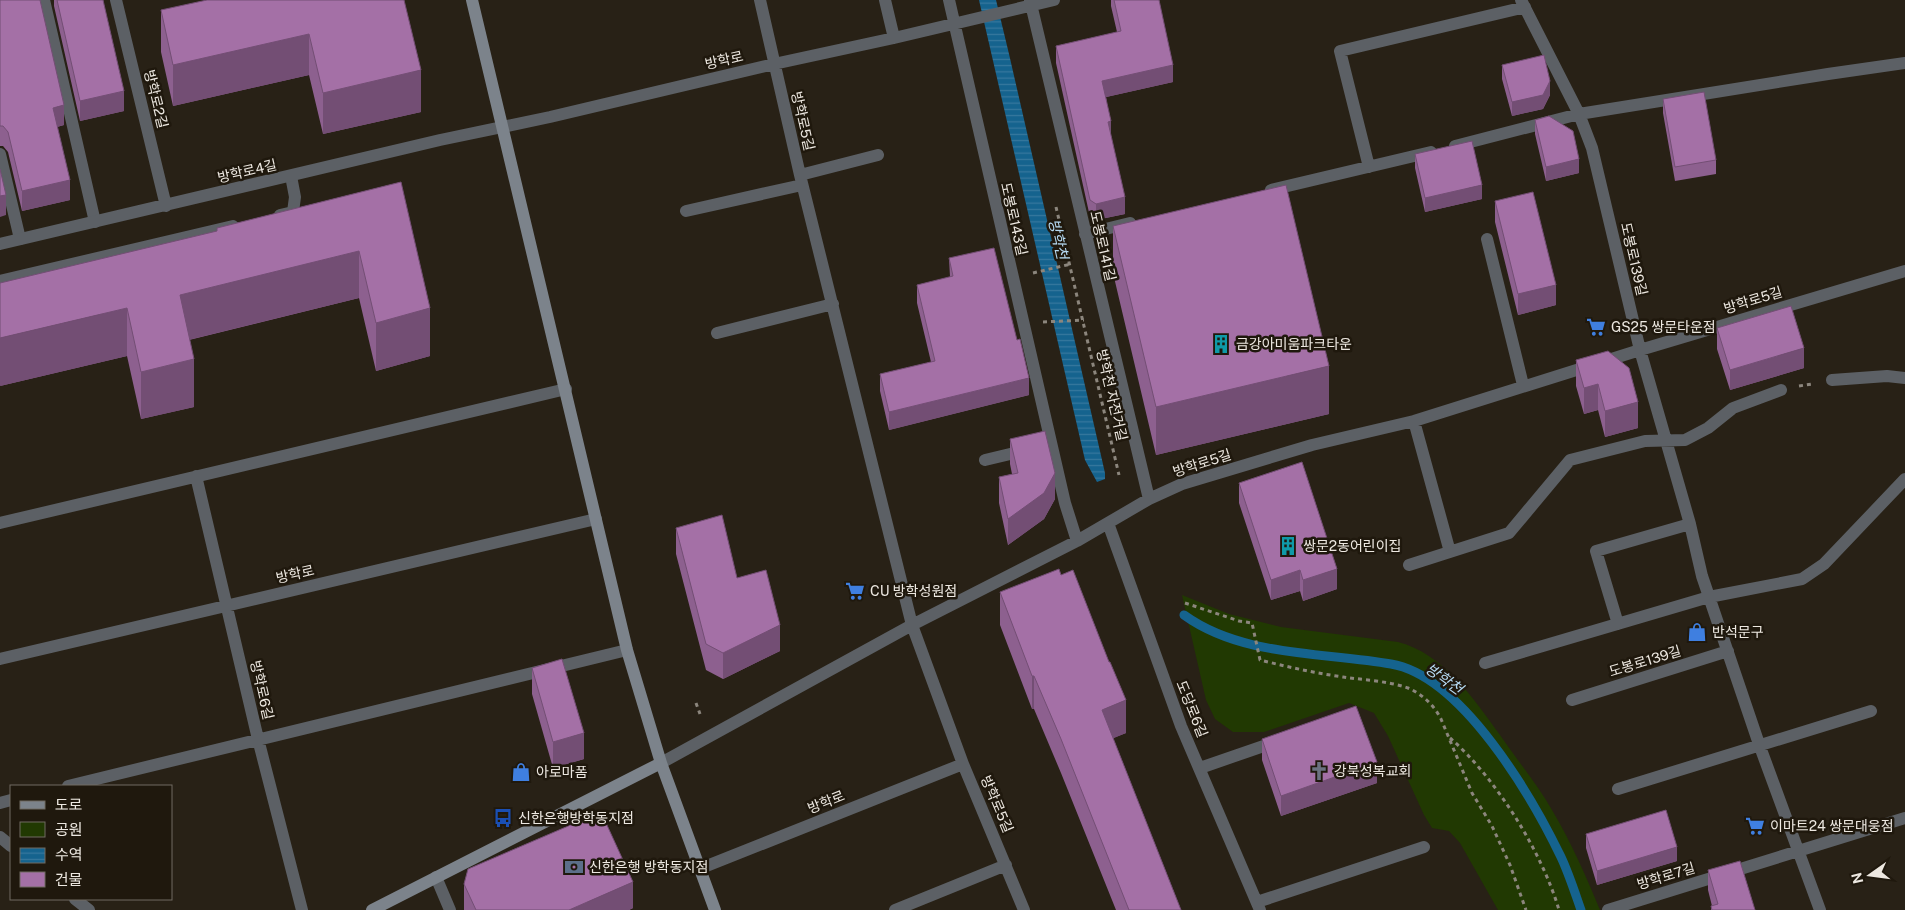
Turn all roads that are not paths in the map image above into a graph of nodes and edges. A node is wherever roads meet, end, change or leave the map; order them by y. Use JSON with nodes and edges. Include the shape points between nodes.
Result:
{"nodes":[{"id":1,"x":44,"y":0,"type":"edge"},
{"id":2,"x":116,"y":0,"type":"edge"},
{"id":3,"x":472,"y":0,"type":"edge"},
{"id":4,"x":760,"y":0,"type":"edge"},
{"id":5,"x":885,"y":0,"type":"edge"},
{"id":6,"x":949,"y":0,"type":"edge"},
{"id":7,"x":1054,"y":0,"type":"edge"},
{"id":8,"x":1031,"y":3,"type":"edge"},
{"id":9,"x":1523,"y":4,"type":"edge"},
{"id":10,"x":954,"y":24,"type":"junction"},
{"id":11,"x":894,"y":38,"type":"junction"},
{"id":12,"x":1905,"y":63,"type":"edge"},
{"id":13,"x":774,"y":64,"type":"junction"},
{"id":14,"x":1579,"y":114,"type":"junction"},
{"id":15,"x":501,"y":127,"type":"junction"},
{"id":16,"x":0,"y":154,"type":"edge"},
{"id":17,"x":878,"y":155,"type":"dead end"},
{"id":18,"x":1369,"y":167,"type":"junction"},
{"id":19,"x":291,"y":176,"type":"junction"},
{"id":20,"x":801,"y":180,"type":"junction"},
{"id":21,"x":1255,"y":194,"type":"edge"},
{"id":22,"x":166,"y":206,"type":"junction"},
{"id":23,"x":686,"y":211,"type":"dead end"},
{"id":24,"x":265,"y":218,"type":"edge"},
{"id":25,"x":1142,"y":220,"type":"edge"},
{"id":26,"x":95,"y":222,"type":"junction"},
{"id":27,"x":246,"y":223,"type":"edge"},
{"id":28,"x":1085,"y":234,"type":"junction"},
{"id":29,"x":1487,"y":238,"type":"dead end"},
{"id":30,"x":20,"y":239,"type":"junction"},
{"id":31,"x":0,"y":244,"type":"edge"},
{"id":32,"x":1905,"y":271,"type":"edge"},
{"id":33,"x":0,"y":281,"type":"edge"},
{"id":34,"x":833,"y":304,"type":"junction"},
{"id":35,"x":717,"y":333,"type":"dead end"},
{"id":36,"x":1640,"y":350,"type":"junction"},
{"id":37,"x":1905,"y":378,"type":"edge"},
{"id":38,"x":1832,"y":380,"type":"road end"},
{"id":39,"x":1523,"y":385,"type":"junction"},
{"id":40,"x":566,"y":390,"type":"junction"},
{"id":41,"x":1781,"y":390,"type":"road end"},
{"id":42,"x":1414,"y":421,"type":"junction"},
{"id":43,"x":1666,"y":440,"type":"junction"},
{"id":44,"x":1052,"y":444,"type":"junction"},
{"id":45,"x":985,"y":460,"type":"dead end"},
{"id":46,"x":196,"y":476,"type":"junction"},
{"id":47,"x":1905,"y":479,"type":"edge"},
{"id":48,"x":1149,"y":499,"type":"junction"},
{"id":49,"x":596,"y":518,"type":"junction"},
{"id":50,"x":0,"y":523,"type":"edge"},
{"id":51,"x":1108,"y":523,"type":"junction"},
{"id":52,"x":1690,"y":524,"type":"junction"},
{"id":53,"x":1077,"y":541,"type":"junction"},
{"id":54,"x":1450,"y":552,"type":"junction"},
{"id":55,"x":1409,"y":565,"type":"dead end"},
{"id":56,"x":1709,"y":597,"type":"junction"},
{"id":57,"x":227,"y":605,"type":"junction"},
{"id":58,"x":1618,"y":624,"type":"junction"},
{"id":59,"x":912,"y":625,"type":"junction"},
{"id":60,"x":627,"y":650,"type":"junction"},
{"id":61,"x":1728,"y":651,"type":"junction"},
{"id":62,"x":0,"y":658,"type":"edge"},
{"id":63,"x":1485,"y":663,"type":"dead end"},
{"id":64,"x":1572,"y":700,"type":"dead end"},
{"id":65,"x":1871,"y":711,"type":"dead end"},
{"id":66,"x":258,"y":738,"type":"junction"},
{"id":67,"x":1286,"y":738,"type":"edge"},
{"id":68,"x":1759,"y":744,"type":"junction"},
{"id":69,"x":661,"y":763,"type":"junction"},
{"id":70,"x":964,"y":764,"type":"junction"},
{"id":71,"x":1200,"y":768,"type":"junction"},
{"id":72,"x":72,"y":785,"type":"edge"},
{"id":73,"x":1618,"y":789,"type":"dead end"},
{"id":74,"x":1905,"y":818,"type":"edge"},
{"id":75,"x":1424,"y":847,"type":"dead end"},
{"id":76,"x":1798,"y":852,"type":"junction"},
{"id":77,"x":1006,"y":865,"type":"junction"},
{"id":78,"x":699,"y":869,"type":"junction"},
{"id":79,"x":436,"y":877,"type":"junction"},
{"id":80,"x":76,"y":900,"type":"edge"},
{"id":81,"x":1259,"y":906,"type":"edge"},
{"id":82,"x":1615,"y":908,"type":"edge"},
{"id":83,"x":89,"y":910,"type":"edge"},
{"id":84,"x":302,"y":910,"type":"edge"},
{"id":85,"x":372,"y":910,"type":"edge"},
{"id":86,"x":450,"y":910,"type":"edge"},
{"id":87,"x":715,"y":910,"type":"edge"},
{"id":88,"x":895,"y":910,"type":"edge"},
{"id":89,"x":1024,"y":910,"type":"edge"},
{"id":90,"x":1820,"y":910,"type":"edge"}],
"edges":[{"from":1,"to":26,"type":"street"},
{"from":2,"to":22,"type":"street","name":"방학로2길"},
{"from":3,"to":15,"type":"main road"},
{"from":4,"to":13,"type":"street","name":"방학로5길"},
{"from":5,"to":11,"type":"street"},
{"from":6,"to":10,"type":"street","name":"도봉로143길"},
{"from":7,"to":8,"type":"street","name":"방학로"},
{"from":8,"to":10,"type":"street","name":"방학로"},
{"from":8,"to":28,"type":"street","name":"도봉로141길"},
{"from":9,"to":14,"type":"street","name":"도봉로139길"},
{"from":9,"to":18,"type":"street","name":"도봉로139길","via":[[1340,51]]},
{"from":10,"to":11,"type":"street","name":"방학로"},
{"from":10,"to":44,"type":"street","name":"도봉로143길"},
{"from":11,"to":13,"type":"street","name":"방학로"},
{"from":12,"to":14,"type":"street"},
{"from":13,"to":15,"type":"street","name":"방학로"},
{"from":13,"to":20,"type":"street","name":"방학로5길"},
{"from":14,"to":18,"type":"street"},
{"from":14,"to":36,"type":"street","name":"도봉로139길","via":[[1592,148]]},
{"from":15,"to":19,"type":"street","name":"방학로4길"},
{"from":15,"to":40,"type":"main road"},
{"from":16,"to":30,"type":"street"},
{"from":17,"to":20,"type":"street"},
{"from":18,"to":21,"type":"street"},
{"from":19,"to":22,"type":"street","name":"방학로4길"},
{"from":19,"to":24,"type":"street","via":[[295,196],[293,212]]},
{"from":20,"to":23,"type":"street"},
{"from":20,"to":34,"type":"street","name":"방학로5길"},
{"from":22,"to":26,"type":"street","name":"방학로4길"},
{"from":25,"to":28,"type":"street"},
{"from":26,"to":30,"type":"street","name":"방학로4길"},
{"from":27,"to":33,"type":"street"},
{"from":28,"to":48,"type":"street","name":"도봉로141길"},
{"from":29,"to":39,"type":"street"},
{"from":30,"to":31,"type":"street","name":"방학로4길"},
{"from":32,"to":36,"type":"street","name":"방학로5길"},
{"from":34,"to":35,"type":"street"},
{"from":34,"to":59,"type":"street","name":"방학로5길"},
{"from":36,"to":39,"type":"street","name":"방학로5길"},
{"from":36,"to":43,"type":"street","name":"도봉로139길"},
{"from":37,"to":38,"type":"street"},
{"from":39,"to":42,"type":"street","name":"방학로5길"},
{"from":40,"to":46,"type":"street"},
{"from":40,"to":49,"type":"main road"},
{"from":41,"to":43,"type":"street","via":[[1733,408],[1708,428],[1685,440]]},
{"from":42,"to":48,"type":"street","name":"방학로5길","via":[[1312,445],[1182,484]]},
{"from":42,"to":54,"type":"street"},
{"from":43,"to":52,"type":"street","name":"도봉로139길"},
{"from":43,"to":54,"type":"street","via":[[1645,441],[1570,460],[1509,533]]},
{"from":44,"to":45,"type":"street"},
{"from":44,"to":53,"type":"street","name":"도봉로143길"},
{"from":46,"to":50,"type":"street"},
{"from":46,"to":57,"type":"street","name":"방학로6길"},
{"from":47,"to":56,"type":"street","via":[[1814,572],[1802,579]]},
{"from":48,"to":51,"type":"street","name":"방학로5길"},
{"from":49,"to":57,"type":"street","name":"방학로"},
{"from":49,"to":60,"type":"main road"},
{"from":51,"to":53,"type":"street","name":"방학로5길"},
{"from":51,"to":71,"type":"street","name":"도당로6길","via":[[1181,726]]},
{"from":52,"to":56,"type":"street","name":"도봉로139길"},
{"from":52,"to":58,"type":"street","via":[[1596,551]]},
{"from":53,"to":59,"type":"street","name":"방학로5길"},
{"from":54,"to":55,"type":"street"},
{"from":56,"to":58,"type":"street"},
{"from":56,"to":61,"type":"street","name":"도봉로139길"},
{"from":57,"to":62,"type":"street","name":"방학로"},
{"from":57,"to":66,"type":"street","name":"방학로6길"},
{"from":58,"to":63,"type":"street"},
{"from":59,"to":69,"type":"street","name":"방학로5길"},
{"from":59,"to":70,"type":"street","name":"방학로5길"},
{"from":60,"to":66,"type":"street"},
{"from":60,"to":69,"type":"main road"},
{"from":61,"to":64,"type":"street","name":"도봉로139길"},
{"from":61,"to":68,"type":"street","name":"도봉로139길"},
{"from":65,"to":68,"type":"street"},
{"from":66,"to":72,"type":"street"},
{"from":66,"to":84,"type":"street","name":"방학로6길"},
{"from":67,"to":71,"type":"street"},
{"from":68,"to":73,"type":"street"},
{"from":68,"to":76,"type":"street","name":"도봉로139길"},
{"from":69,"to":78,"type":"main road"},
{"from":69,"to":79,"type":"main road"},
{"from":70,"to":77,"type":"street","name":"방학로5길"},
{"from":70,"to":78,"type":"street","name":"방학로"},
{"from":71,"to":81,"type":"street","name":"도당로6길"},
{"from":74,"to":76,"type":"street","name":"방학로7길"},
{"from":75,"to":81,"type":"street","name":"도당로6길"},
{"from":76,"to":82,"type":"street","name":"방학로7길"},
{"from":76,"to":90,"type":"street","name":"도봉로139길"},
{"from":77,"to":88,"type":"street"},
{"from":77,"to":89,"type":"street","name":"방학로5길"},
{"from":78,"to":87,"type":"main road"},
{"from":79,"to":85,"type":"main road"},
{"from":79,"to":86,"type":"street"},
{"from":80,"to":83,"type":"street"}]}
